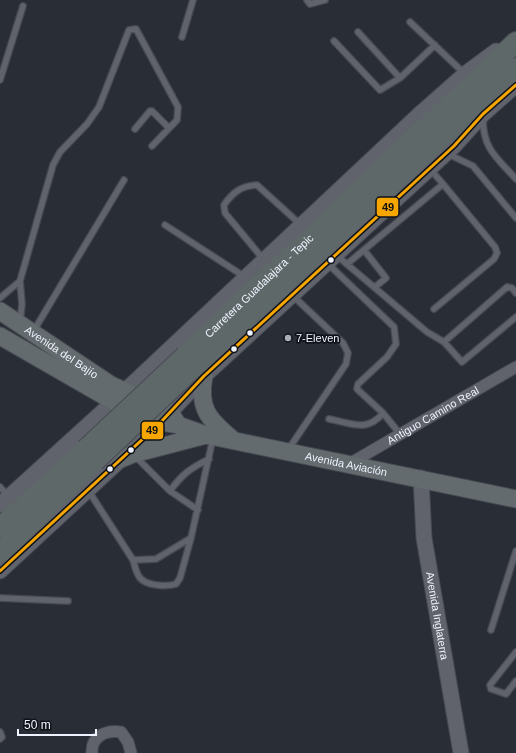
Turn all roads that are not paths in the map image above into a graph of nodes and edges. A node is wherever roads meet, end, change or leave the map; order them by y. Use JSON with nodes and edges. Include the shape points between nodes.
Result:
{"nodes":[{"id":1,"x":193,"y":0,"type":"edge"},
{"id":2,"x":307,"y":0,"type":"edge"},
{"id":3,"x":325,"y":0,"type":"edge"},
{"id":4,"x":23,"y":6,"type":"dead end"},
{"id":5,"x":410,"y":22,"type":"dead end"},
{"id":6,"x":358,"y":32,"type":"dead end"},
{"id":7,"x":516,"y":36,"type":"edge"},
{"id":8,"x":182,"y":37,"type":"dead end"},
{"id":9,"x":334,"y":41,"type":"dead end"},
{"id":10,"x":516,"y":42,"type":"edge"},
{"id":11,"x":435,"y":46,"type":"junction"},
{"id":12,"x":516,"y":68,"type":"edge"},
{"id":13,"x":400,"y":78,"type":"junction"},
{"id":14,"x":469,"y":78,"type":"junction"},
{"id":15,"x":0,"y":80,"type":"edge"},
{"id":16,"x":516,"y":85,"type":"edge"},
{"id":17,"x":483,"y":114,"type":"junction"},
{"id":18,"x":169,"y":128,"type":"junction"},
{"id":19,"x":135,"y":129,"type":"dead end"},
{"id":20,"x":152,"y":146,"type":"dead end"},
{"id":21,"x":446,"y":153,"type":"junction"},
{"id":22,"x":430,"y":168,"type":"junction"},
{"id":23,"x":516,"y":179,"type":"edge"},
{"id":24,"x":124,"y":180,"type":"dead end"},
{"id":25,"x":443,"y":184,"type":"junction"},
{"id":26,"x":516,"y":218,"type":"edge"},
{"id":27,"x":165,"y":225,"type":"dead end"},
{"id":28,"x":301,"y":225,"type":"junction"},
{"id":29,"x":364,"y":250,"type":"junction"},
{"id":30,"x":331,"y":259,"type":"junction"},
{"id":31,"x":264,"y":260,"type":"junction"},
{"id":32,"x":347,"y":264,"type":"junction"},
{"id":33,"x":245,"y":277,"type":"junction"},
{"id":34,"x":20,"y":281,"type":"junction"},
{"id":35,"x":375,"y":287,"type":"junction"},
{"id":36,"x":516,"y":293,"type":"edge"},
{"id":37,"x":292,"y":295,"type":"junction"},
{"id":38,"x":0,"y":298,"type":"edge"},
{"id":39,"x":434,"y":309,"type":"dead end"},
{"id":40,"x":0,"y":311,"type":"edge"},
{"id":41,"x":516,"y":317,"type":"edge"},
{"id":42,"x":26,"y":328,"type":"junction"},
{"id":43,"x":0,"y":336,"type":"edge"},
{"id":44,"x":444,"y":342,"type":"junction"},
{"id":45,"x":189,"y":360,"type":"junction"},
{"id":46,"x":516,"y":366,"type":"edge"},
{"id":47,"x":118,"y":396,"type":"junction"},
{"id":48,"x":383,"y":413,"type":"junction"},
{"id":49,"x":329,"y":419,"type":"dead end"},
{"id":50,"x":169,"y":420,"type":"junction"},
{"id":51,"x":400,"y":434,"type":"junction"},
{"id":52,"x":210,"y":435,"type":"junction"},
{"id":53,"x":232,"y":439,"type":"junction"},
{"id":54,"x":67,"y":445,"type":"junction"},
{"id":55,"x":288,"y":451,"type":"junction"},
{"id":56,"x":91,"y":455,"type":"junction"},
{"id":57,"x":127,"y":456,"type":"junction"},
{"id":58,"x":209,"y":459,"type":"junction"},
{"id":59,"x":349,"y":464,"type":"junction"},
{"id":60,"x":421,"y":478,"type":"junction"},
{"id":61,"x":92,"y":486,"type":"junction"},
{"id":62,"x":170,"y":491,"type":"junction"},
{"id":63,"x":3,"y":496,"type":"edge"},
{"id":64,"x":516,"y":499,"type":"edge"},
{"id":65,"x":198,"y":510,"type":"junction"},
{"id":66,"x":0,"y":528,"type":"edge"},
{"id":67,"x":191,"y":538,"type":"junction"},
{"id":68,"x":516,"y":551,"type":"edge"},
{"id":69,"x":0,"y":553,"type":"edge"},
{"id":70,"x":133,"y":560,"type":"junction"},
{"id":71,"x":515,"y":560,"type":"edge"},
{"id":72,"x":0,"y":571,"type":"edge"},
{"id":73,"x":0,"y":598,"type":"edge"},
{"id":74,"x":68,"y":601,"type":"dead end"},
{"id":75,"x":492,"y":630,"type":"dead end"},
{"id":76,"x":516,"y":652,"type":"edge"},
{"id":77,"x":516,"y":681,"type":"edge"},
{"id":78,"x":0,"y":732,"type":"edge"},
{"id":79,"x":0,"y":740,"type":"edge"},
{"id":80,"x":92,"y":753,"type":"edge"},
{"id":81,"x":131,"y":753,"type":"edge"},
{"id":82,"x":461,"y":753,"type":"edge"}],
"edges":[{"from":1,"to":8,"type":"lane"},
{"from":2,"to":3,"type":"lane","via":[[310,4]]},
{"from":4,"to":15,"type":"lane"},
{"from":5,"to":11,"type":"lane"},
{"from":6,"to":13,"type":"lane"},
{"from":7,"to":14,"type":"main road"},
{"from":9,"to":13,"type":"lane","via":[[380,90]]},
{"from":10,"to":14,"type":"highway","name":"Carretera Guadalajara - Tepic"},
{"from":11,"to":13,"type":"lane"},
{"from":11,"to":14,"type":"lane"},
{"from":12,"to":45,"type":"highway","name":"Carretera Guadalajara - Tepic"},
{"from":14,"to":28,"type":"main road"},
{"from":14,"to":45,"type":"highway","name":"Carretera Guadalajara - Tepic"},
{"from":16,"to":17,"type":"main road"},
{"from":17,"to":21,"type":"main road"},
{"from":17,"to":23,"type":"lane","via":[[483,130],[489,149]]},
{"from":18,"to":19,"type":"lane","via":[[150,111]]},
{"from":18,"to":20,"type":"lane"},
{"from":18,"to":34,"type":"lane","via":[[177,120],[178,107],[136,29],[129,30],[99,107],[87,124],[60,152],[53,165]]},
{"from":21,"to":22,"type":"main road"},
{"from":21,"to":26,"type":"lane","via":[[473,166]]},
{"from":22,"to":25,"type":"lane"},
{"from":22,"to":30,"type":"main road"},
{"from":24,"to":42,"type":"lane"},
{"from":25,"to":29,"type":"lane"},
{"from":25,"to":39,"type":"lane","via":[[495,247],[497,254]]},
{"from":27,"to":33,"type":"lane"},
{"from":28,"to":31,"type":"main road"},
{"from":28,"to":31,"type":"lane","via":[[256,185],[245,186],[231,194],[224,205],[225,213]]},
{"from":29,"to":32,"type":"lane"},
{"from":29,"to":35,"type":"lane","via":[[386,278]]},
{"from":30,"to":32,"type":"lane"},
{"from":30,"to":37,"type":"main road"},
{"from":30,"to":48,"type":"lane","via":[[394,327],[396,344],[387,357],[358,384],[357,389]]},
{"from":31,"to":33,"type":"main road"},
{"from":32,"to":35,"type":"lane"},
{"from":33,"to":45,"type":"main road"},
{"from":34,"to":38,"type":"lane"},
{"from":34,"to":42,"type":"lane"},
{"from":35,"to":44,"type":"lane","via":[[427,332]]},
{"from":36,"to":44,"type":"lane","via":[[508,287]]},
{"from":37,"to":45,"type":"main road"},
{"from":37,"to":55,"type":"lane","via":[[343,343],[348,353],[346,364]]},
{"from":40,"to":42,"type":"main road","name":"Avenida del Bajío"},
{"from":41,"to":44,"type":"lane","via":[[464,362],[460,361]]},
{"from":42,"to":47,"type":"main road","name":"Avenida del Bajío"},
{"from":43,"to":47,"type":"main road","name":"Avenida del Bajío"},
{"from":45,"to":47,"type":"main road"},
{"from":45,"to":50,"type":"main road"},
{"from":45,"to":53,"type":"main road","via":[[204,407],[211,420]]},
{"from":45,"to":56,"type":"highway","name":"Carretera Guadalajara - Tepic","bridge":true},
{"from":46,"to":51,"type":"street","name":"Antiguo Camino Real"},
{"from":47,"to":50,"type":"main road","name":"Avenida Aviación"},
{"from":47,"to":54,"type":"main road"},
{"from":48,"to":49,"type":"lane","via":[[376,422],[364,426]]},
{"from":48,"to":51,"type":"lane"},
{"from":50,"to":52,"type":"main road","name":"Avenida Aviación"},
{"from":50,"to":57,"type":"main road"},
{"from":51,"to":59,"type":"street","name":"Antiguo Camino Real"},
{"from":52,"to":53,"type":"main road","name":"Avenida Aviación"},
{"from":52,"to":57,"type":"main road"},
{"from":52,"to":58,"type":"lane"},
{"from":53,"to":55,"type":"main road","name":"Avenida Aviación"},
{"from":54,"to":61,"type":"main road","via":[[88,444],[100,450],[104,467]]},
{"from":54,"to":63,"type":"main road"},
{"from":55,"to":59,"type":"main road","name":"Avenida Aviación"},
{"from":56,"to":66,"type":"highway","name":"Carretera Guadalajara - Tepic"},
{"from":56,"to":69,"type":"highway","name":"Carretera Guadalajara - Tepic"},
{"from":57,"to":61,"type":"main road"},
{"from":57,"to":62,"type":"lane"},
{"from":58,"to":62,"type":"lane","via":[[179,477]]},
{"from":58,"to":65,"type":"lane"},
{"from":59,"to":60,"type":"main road","name":"Avenida Aviación"},
{"from":60,"to":64,"type":"main road","name":"Avenida Aviación"},
{"from":60,"to":82,"type":"main road","name":"Avenida Inglaterra","via":[[424,538]]},
{"from":61,"to":70,"type":"lane"},
{"from":61,"to":72,"type":"main road"},
{"from":62,"to":65,"type":"lane"},
{"from":65,"to":67,"type":"lane"},
{"from":67,"to":70,"type":"lane","via":[[156,559]]},
{"from":67,"to":70,"type":"lane","via":[[176,584],[168,587],[144,582]]},
{"from":68,"to":71,"type":"lane"},
{"from":71,"to":75,"type":"lane"},
{"from":73,"to":74,"type":"lane"},
{"from":76,"to":77,"type":"lane","via":[[490,684],[491,689],[506,694]]},
{"from":78,"to":79,"type":"lane"},
{"from":80,"to":81,"type":"street","via":[[96,738],[112,731],[121,732],[128,742]]}]}
